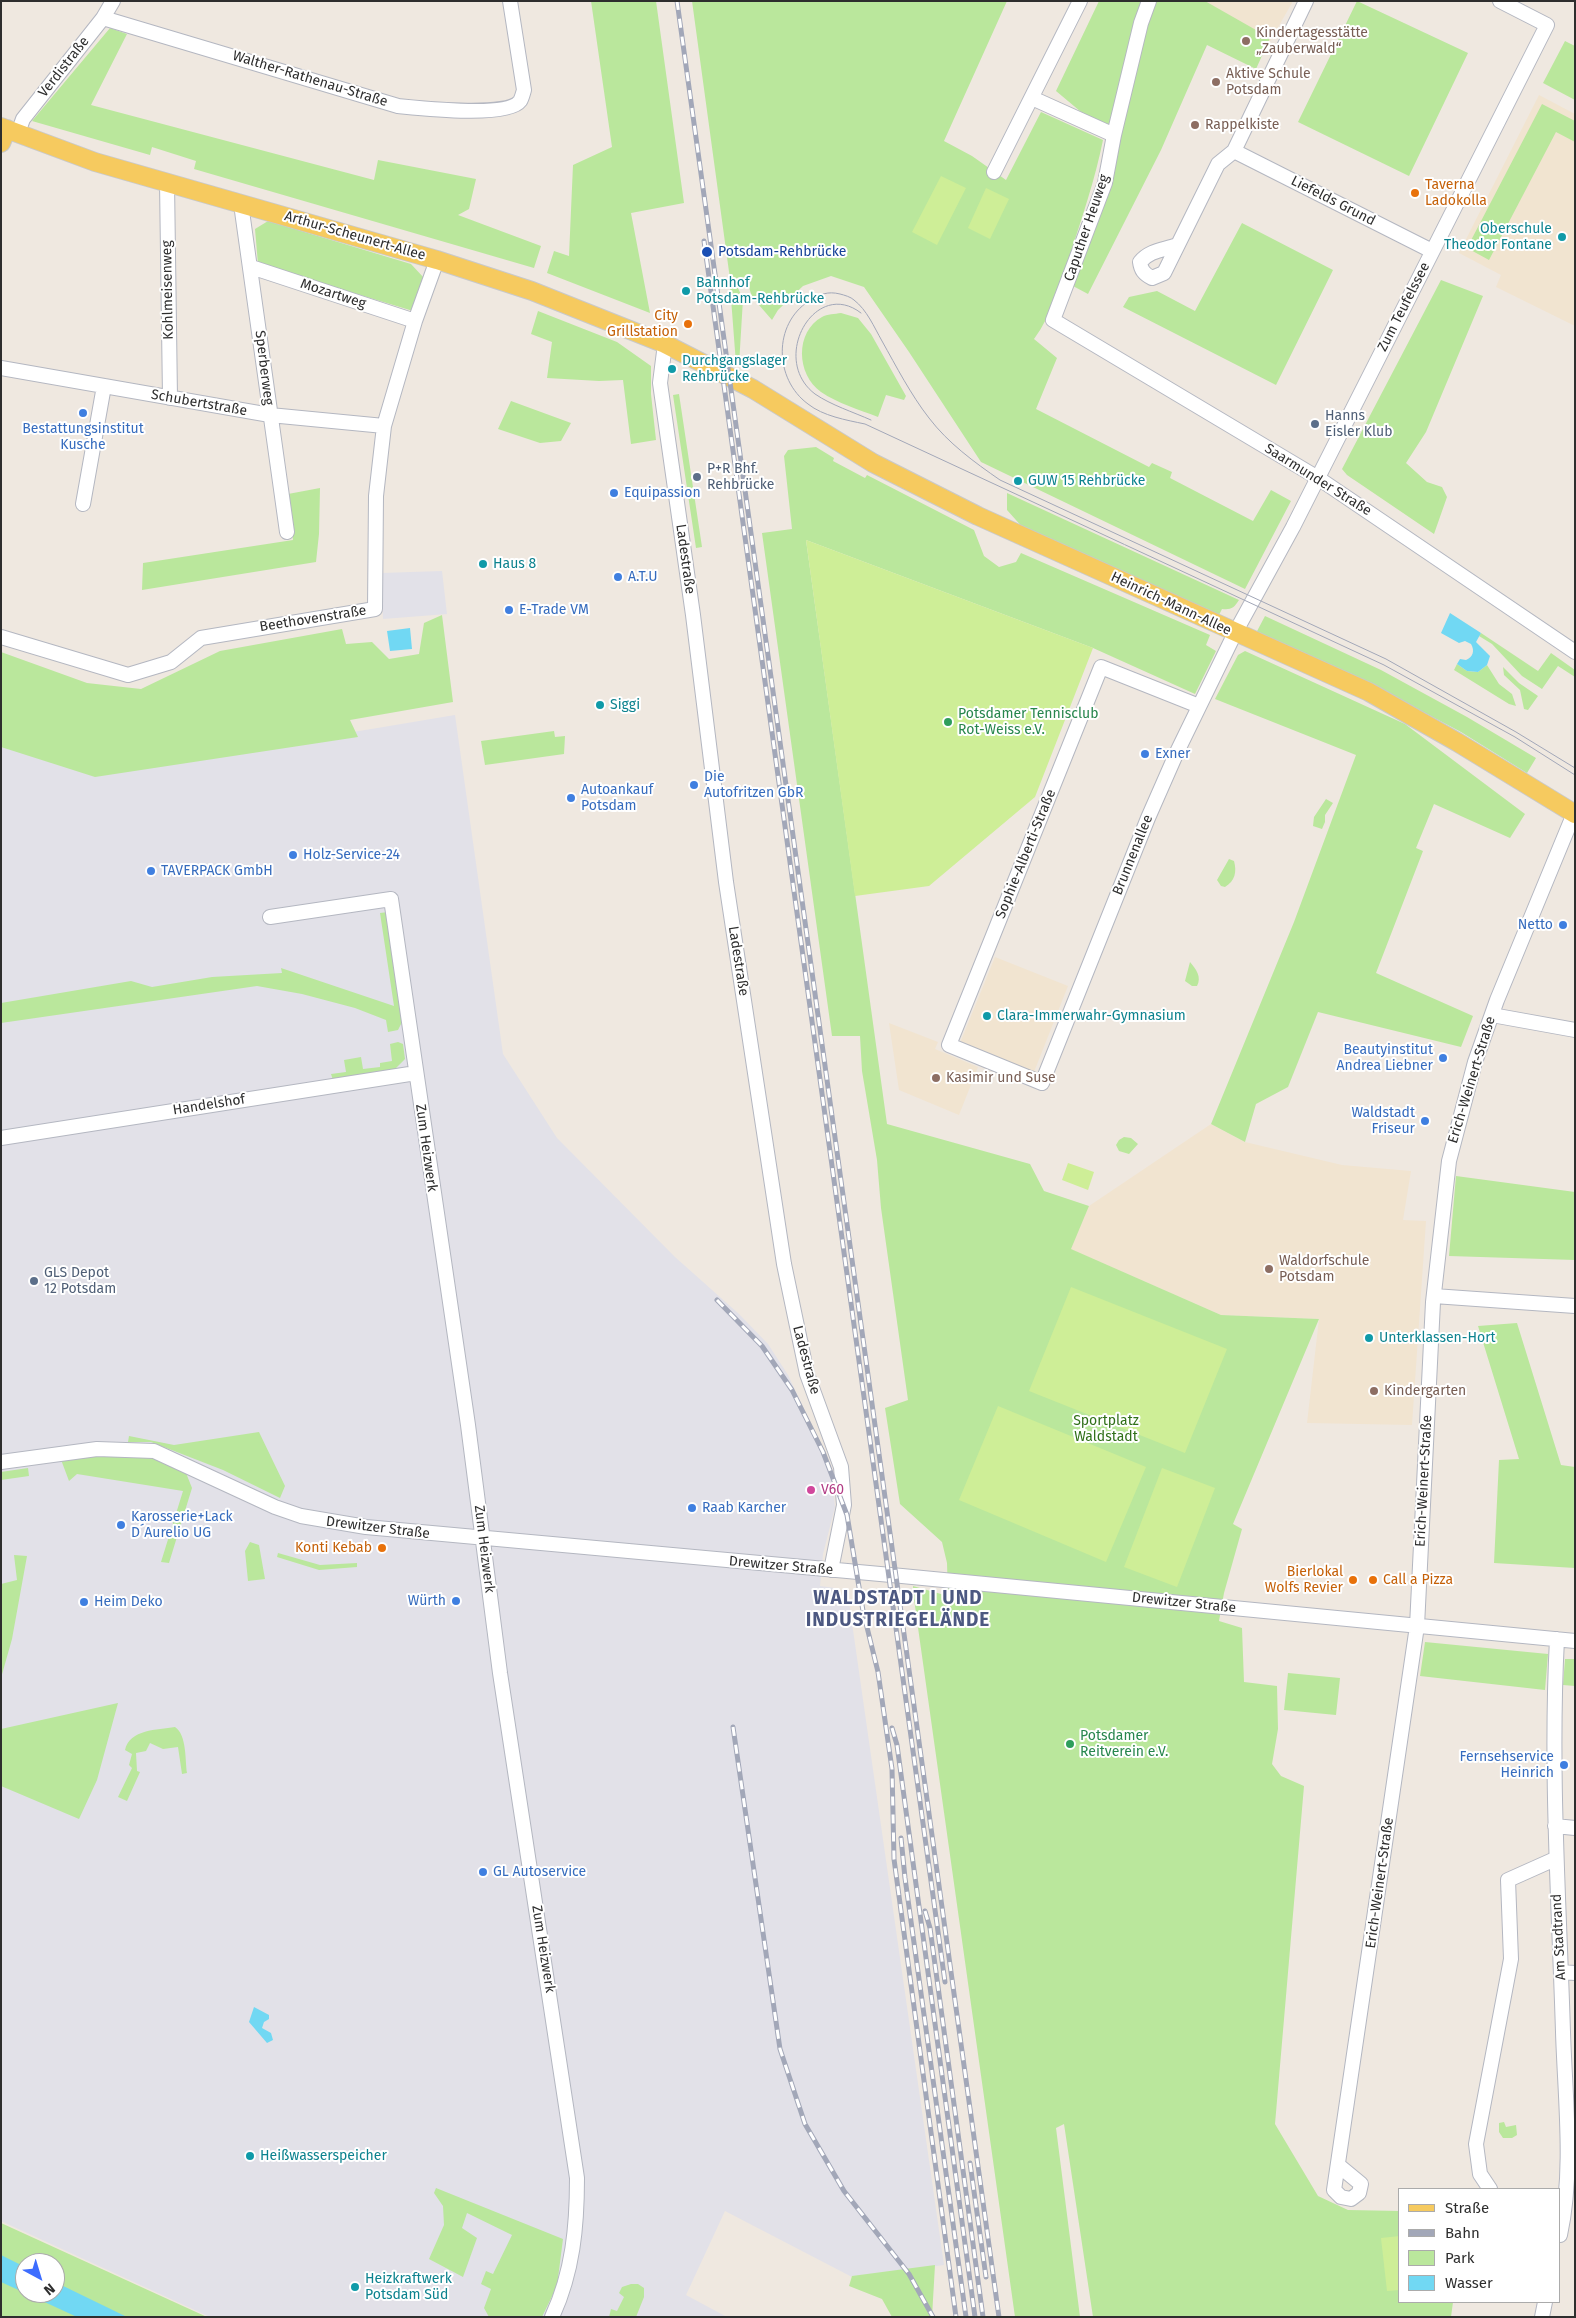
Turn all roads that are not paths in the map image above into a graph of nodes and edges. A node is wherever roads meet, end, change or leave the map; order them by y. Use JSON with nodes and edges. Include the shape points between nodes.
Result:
{"nodes":[{"id":1,"x":113,"y":1,"type":"edge"},
{"id":2,"x":510,"y":1,"type":"edge"},
{"id":3,"x":1080,"y":1,"type":"edge"},
{"id":4,"x":1149,"y":1,"type":"edge"},
{"id":5,"x":1306,"y":1,"type":"edge"},
{"id":6,"x":1500,"y":1,"type":"edge"},
{"id":7,"x":103,"y":18,"type":"junction"},
{"id":8,"x":1032,"y":98,"type":"junction"},
{"id":9,"x":7,"y":133,"type":"edge"},
{"id":10,"x":1114,"y":135,"type":"junction"},
{"id":11,"x":1234,"y":151,"type":"junction"},
{"id":12,"x":994,"y":172,"type":"dead end"},
{"id":13,"x":167,"y":182,"type":"junction"},
{"id":14,"x":241,"y":204,"type":"junction"},
{"id":15,"x":1177,"y":246,"type":"dead end"},
{"id":16,"x":1432,"y":251,"type":"junction"},
{"id":17,"x":437,"y":260,"type":"junction"},
{"id":18,"x":251,"y":267,"type":"junction"},
{"id":19,"x":1054,"y":320,"type":"joint"},
{"id":20,"x":415,"y":321,"type":"junction"},
{"id":21,"x":665,"y":344,"type":"junction"},
{"id":22,"x":703,"y":362,"type":"joint"},
{"id":23,"x":1,"y":368,"type":"edge"},
{"id":24,"x":104,"y":386,"type":"junction"},
{"id":25,"x":170,"y":398,"type":"junction"},
{"id":26,"x":270,"y":415,"type":"junction"},
{"id":27,"x":384,"y":426,"type":"junction"},
{"id":28,"x":1318,"y":478,"type":"junction"},
{"id":29,"x":83,"y":504,"type":"dead end"},
{"id":30,"x":287,"y":532,"type":"dead end"},
{"id":31,"x":1235,"y":633,"type":"junction"},
{"id":32,"x":1,"y":637,"type":"edge"},
{"id":33,"x":1575,"y":652,"type":"edge"},
{"id":34,"x":1199,"y":706,"type":"junction"},
{"id":35,"x":1574,"y":813,"type":"edge"},
{"id":36,"x":270,"y":917,"type":"dead end"},
{"id":37,"x":1492,"y":1015,"type":"junction"},
{"id":38,"x":1575,"y":1030,"type":"edge"},
{"id":39,"x":416,"y":1073,"type":"junction"},
{"id":40,"x":1042,"y":1082,"type":"joint"},
{"id":41,"x":1,"y":1138,"type":"edge"},
{"id":42,"x":1434,"y":1296,"type":"junction"},
{"id":43,"x":1575,"y":1306,"type":"edge"},
{"id":44,"x":1,"y":1462,"type":"edge"},
{"id":45,"x":482,"y":1538,"type":"junction"},
{"id":46,"x":831,"y":1570,"type":"junction"},
{"id":47,"x":1417,"y":1626,"type":"junction"},
{"id":48,"x":1557,"y":1639,"type":"junction"},
{"id":49,"x":1575,"y":1641,"type":"edge"},
{"id":50,"x":1556,"y":1826,"type":"junction"},
{"id":51,"x":1575,"y":1828,"type":"edge"},
{"id":52,"x":1555,"y":1859,"type":"junction"},
{"id":53,"x":1568,"y":1972,"type":"edge"},
{"id":54,"x":1338,"y":2165,"type":"dead end"},
{"id":55,"x":1489,"y":2188,"type":"edge"},
{"id":56,"x":1567,"y":2207,"type":"edge"},
{"id":57,"x":1561,"y":2231,"type":"edge"},
{"id":58,"x":1545,"y":2303,"type":"edge"},
{"id":59,"x":552,"y":2317,"type":"edge"},
{"id":60,"x":1542,"y":2317,"type":"edge"}],
"edges":[{"from":1,"to":7,"type":"street","name":"Verdistraße"},
{"from":2,"to":7,"type":"street","name":"Walther-Rathenau-Straße","via":[[524,90],[520,101],[514,105],[490,110],[448,111],[398,106]]},
{"from":3,"to":8,"type":"street"},
{"from":4,"to":10,"type":"street","name":"Caputher Heuweg"},
{"from":5,"to":11,"type":"street"},
{"from":6,"to":16,"type":"street","name":"Zum Teufelssee","via":[[1546,25]]},
{"from":7,"to":9,"type":"street","name":"Verdistraße","via":[[23,120]]},
{"from":8,"to":10,"type":"street"},
{"from":8,"to":12,"type":"street"},
{"from":9,"to":13,"type":"main road","name":"Arthur-Scheunert-Allee"},
{"from":10,"to":19,"type":"street","name":"Caputher Heuweg","via":[[1100,199]]},
{"from":11,"to":15,"type":"street","via":[[1218,164]]},
{"from":11,"to":16,"type":"street","name":"Liefelds Grund"},
{"from":13,"to":14,"type":"main road","name":"Arthur-Scheunert-Allee"},
{"from":13,"to":25,"type":"street","name":"Kohlmeisenweg"},
{"from":14,"to":17,"type":"main road","name":"Arthur-Scheunert-Allee"},
{"from":14,"to":18,"type":"street","name":"Sperberweg"},
{"from":16,"to":28,"type":"street","name":"Zum Teufelssee"},
{"from":17,"to":20,"type":"street","name":"Beethovenstraße"},
{"from":17,"to":21,"type":"main road","name":"Arthur-Scheunert-Allee","via":[[532,290]]},
{"from":18,"to":20,"type":"street","name":"Mozartweg"},
{"from":18,"to":26,"type":"street","name":"Sperberweg"},
{"from":19,"to":28,"type":"street","name":"Saarmunder Straße"},
{"from":20,"to":27,"type":"street","name":"Beethovenstraße"},
{"from":21,"to":22,"type":"main road","name":"Arthur-Scheunert-Allee"},
{"from":21,"to":46,"type":"street","name":"Ladestraße","via":[[660,383],[726,882],[784,1264],[807,1374],[841,1467],[844,1505]]},
{"from":22,"to":31,"type":"main road","name":"Heinrich-Mann-Allee","via":[[884,469],[978,516]]},
{"from":23,"to":24,"type":"street","name":"Schubertstraße"},
{"from":24,"to":25,"type":"street","name":"Schubertstraße"},
{"from":24,"to":29,"type":"street"},
{"from":25,"to":26,"type":"street","name":"Schubertstraße"},
{"from":26,"to":27,"type":"street","name":"Schubertstraße"},
{"from":26,"to":30,"type":"street","name":"Sperberweg"},
{"from":27,"to":32,"type":"street","name":"Beethovenstraße","via":[[376,496],[375,609],[201,638],[171,662],[128,675]]},
{"from":28,"to":31,"type":"street","name":"Zum Teufelssee"},
{"from":28,"to":33,"type":"street","name":"Saarmunder Straße"},
{"from":31,"to":34,"type":"street","name":"Brunnenallee"},
{"from":31,"to":35,"type":"main road","name":"Heinrich-Mann-Allee","via":[[1369,692]]},
{"from":34,"to":40,"type":"street","name":"Brunnenallee","via":[[1148,818]]},
{"from":34,"to":40,"type":"street","name":"Sophie-Alberti-Straße","via":[[1101,667],[949,1045]]},
{"from":35,"to":37,"type":"street","name":"Erich-Weinert-Straße"},
{"from":36,"to":39,"type":"street","name":"Zum Heizwerk","via":[[391,899]]},
{"from":37,"to":38,"type":"street"},
{"from":37,"to":42,"type":"street","name":"Erich-Weinert-Straße","via":[[1475,1062],[1449,1161]]},
{"from":39,"to":41,"type":"street","name":"Handelshof"},
{"from":39,"to":45,"type":"street","name":"Zum Heizwerk"},
{"from":42,"to":43,"type":"street"},
{"from":42,"to":47,"type":"street","name":"Erich-Weinert-Straße"},
{"from":44,"to":45,"type":"street","name":"Drewitzer Straße","via":[[97,1449],[154,1451],[301,1516],[366,1527]]},
{"from":45,"to":46,"type":"street","name":"Drewitzer Straße"},
{"from":45,"to":59,"type":"street","name":"Zum Heizwerk","via":[[577,2178],[576,2224],[570,2267]]},
{"from":46,"to":47,"type":"street","name":"Drewitzer Straße"},
{"from":47,"to":48,"type":"street","name":"Drewitzer Straße"},
{"from":47,"to":54,"type":"street","name":"Erich-Weinert-Straße"},
{"from":48,"to":49,"type":"street","name":"Drewitzer Straße"},
{"from":48,"to":50,"type":"street","name":"Am Stadtrand","via":[[1554,1726]]},
{"from":50,"to":51,"type":"street"},
{"from":50,"to":52,"type":"street","name":"Am Stadtrand"},
{"from":52,"to":53,"type":"street","name":"Am Stadtrand"},
{"from":52,"to":55,"type":"street","via":[[1508,1880],[1511,1958],[1476,2144],[1480,2174]]},
{"from":53,"to":56,"type":"street","name":"Am Stadtrand"},
{"from":56,"to":57,"type":"street","name":"Am Stadtrand"},
{"from":58,"to":60,"type":"street"}]}
